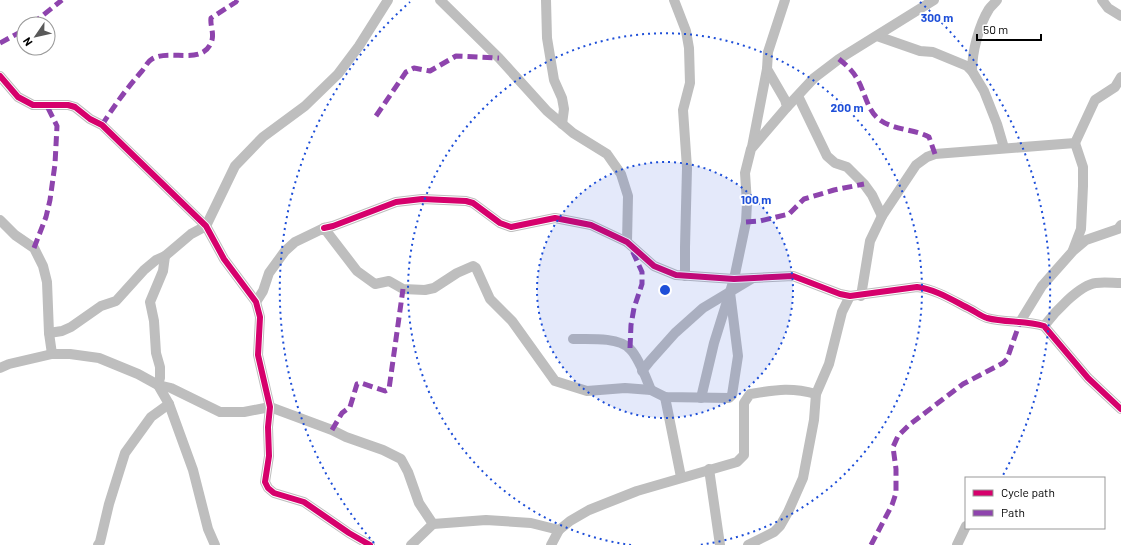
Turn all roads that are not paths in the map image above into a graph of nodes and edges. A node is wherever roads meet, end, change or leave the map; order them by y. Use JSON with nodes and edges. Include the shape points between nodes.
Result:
{"nodes":[{"id":1,"x":388,"y":0,"type":"edge"},
{"id":2,"x":440,"y":0,"type":"edge"},
{"id":3,"x":546,"y":0,"type":"edge"},
{"id":4,"x":674,"y":0,"type":"edge"},
{"id":5,"x":786,"y":0,"type":"edge"},
{"id":6,"x":934,"y":0,"type":"edge"},
{"id":7,"x":998,"y":0,"type":"edge"},
{"id":8,"x":1102,"y":0,"type":"edge"},
{"id":9,"x":1121,"y":16,"type":"edge"},
{"id":10,"x":877,"y":36,"type":"junction"},
{"id":11,"x":767,"y":69,"type":"junction"},
{"id":12,"x":972,"y":71,"type":"junction"},
{"id":13,"x":0,"y":76,"type":"edge"},
{"id":14,"x":1121,"y":77,"type":"edge"},
{"id":15,"x":798,"y":96,"type":"junction"},
{"id":16,"x":787,"y":107,"type":"junction"},
{"id":17,"x":562,"y":124,"type":"junction"},
{"id":18,"x":1075,"y":143,"type":"junction"},
{"id":19,"x":1004,"y":148,"type":"junction"},
{"id":20,"x":751,"y":149,"type":"junction"},
{"id":21,"x":882,"y":216,"type":"junction"},
{"id":22,"x":0,"y":220,"type":"edge"},
{"id":23,"x":206,"y":226,"type":"junction"},
{"id":24,"x":324,"y":228,"type":"junction"},
{"id":25,"x":1120,"y":228,"type":"edge"},
{"id":26,"x":627,"y":242,"type":"junction"},
{"id":27,"x":1073,"y":250,"type":"junction"},
{"id":28,"x":165,"y":256,"type":"junction"},
{"id":29,"x":685,"y":276,"type":"junction"},
{"id":30,"x":755,"y":277,"type":"junction"},
{"id":31,"x":734,"y":279,"type":"junction"},
{"id":32,"x":1121,"y":283,"type":"edge"},
{"id":33,"x":730,"y":292,"type":"junction"},
{"id":34,"x":850,"y":296,"type":"junction"},
{"id":35,"x":861,"y":296,"type":"junction"},
{"id":36,"x":256,"y":302,"type":"junction"},
{"id":37,"x":1020,"y":322,"type":"junction"},
{"id":38,"x":1044,"y":326,"type":"junction"},
{"id":39,"x":49,"y":333,"type":"junction"},
{"id":40,"x":573,"y":339,"type":"dead end"},
{"id":41,"x":52,"y":354,"type":"junction"},
{"id":42,"x":0,"y":368,"type":"edge"},
{"id":43,"x":642,"y":371,"type":"junction"},
{"id":44,"x":158,"y":385,"type":"junction"},
{"id":45,"x":651,"y":390,"type":"junction"},
{"id":46,"x":816,"y":394,"type":"junction"},
{"id":47,"x":665,"y":397,"type":"junction"},
{"id":48,"x":701,"y":398,"type":"junction"},
{"id":49,"x":169,"y":404,"type":"junction"},
{"id":50,"x":270,"y":407,"type":"junction"},
{"id":51,"x":1121,"y":409,"type":"edge"},
{"id":52,"x":709,"y":469,"type":"junction"},
{"id":53,"x":681,"y":477,"type":"junction"},
{"id":54,"x":433,"y":524,"type":"junction"},
{"id":55,"x":965,"y":528,"type":"edge"},
{"id":56,"x":559,"y":530,"type":"junction"},
{"id":57,"x":98,"y":545,"type":"edge"},
{"id":58,"x":215,"y":545,"type":"edge"},
{"id":59,"x":370,"y":545,"type":"edge"},
{"id":60,"x":411,"y":545,"type":"edge"},
{"id":61,"x":551,"y":545,"type":"edge"},
{"id":62,"x":720,"y":545,"type":"edge"},
{"id":63,"x":748,"y":545,"type":"edge"},
{"id":64,"x":957,"y":545,"type":"edge"}],
"edges":[{"from":1,"to":23,"type":"street","via":[[338,74],[305,106],[262,137],[235,166]]},
{"from":2,"to":17,"type":"street"},
{"from":3,"to":17,"type":"street","via":[[547,38],[554,80],[564,109]]},
{"from":4,"to":29,"type":"street","via":[[686,31],[689,48],[690,83],[683,110],[687,168]]},
{"from":5,"to":11,"type":"street","via":[[768,52]]},
{"from":6,"to":10,"type":"street"},
{"from":7,"to":12,"type":"street","via":[[989,9],[977,39]]},
{"from":8,"to":9,"type":"street","via":[[1108,8]]},
{"from":10,"to":12,"type":"street","via":[[920,51],[933,52],[967,66]]},
{"from":10,"to":15,"type":"street","via":[[839,59],[814,78]]},
{"from":11,"to":16,"type":"street"},
{"from":11,"to":20,"type":"street"},
{"from":12,"to":19,"type":"street","via":[[984,91]]},
{"from":13,"to":23,"type":"street","via":[[18,97],[32,105],[68,105],[102,125]]},
{"from":14,"to":18,"type":"street","via":[[1115,87],[1095,100]]},
{"from":15,"to":16,"type":"street"},
{"from":15,"to":21,"type":"street","via":[[827,156],[835,163],[847,167],[864,184]]},
{"from":16,"to":20,"type":"street"},
{"from":17,"to":26,"type":"street","via":[[607,154],[621,174],[628,196]]},
{"from":18,"to":19,"type":"street"},
{"from":18,"to":27,"type":"street","via":[[1083,167],[1083,186],[1081,229]]},
{"from":19,"to":21,"type":"street","via":[[935,154],[927,157],[916,165]]},
{"from":20,"to":31,"type":"street","via":[[745,173],[746,222]]},
{"from":21,"to":35,"type":"street","via":[[870,241]]},
{"from":22,"to":39,"type":"street","via":[[34,248],[43,266],[47,282]]},
{"from":23,"to":28,"type":"street","via":[[191,234]]},
{"from":23,"to":36,"type":"street","via":[[224,260]]},
{"from":24,"to":26,"type":"street","via":[[396,202],[422,199],[473,203],[507,226],[555,218],[591,225]]},
{"from":24,"to":36,"type":"street","via":[[295,242],[285,252],[269,273]]},
{"from":24,"to":45,"type":"street","via":[[357,271],[375,284],[389,281],[403,289],[425,290],[434,288],[473,266],[490,299],[512,322],[556,381],[587,391],[625,388]]},
{"from":25,"to":27,"type":"street","via":[[1086,240]]},
{"from":26,"to":29,"type":"street","via":[[654,266],[676,276]]},
{"from":27,"to":37,"type":"street","via":[[1042,286]]},
{"from":28,"to":39,"type":"street","via":[[144,270],[116,301],[101,306],[62,332]]},
{"from":28,"to":44,"type":"street","via":[[163,271],[150,302],[160,367]]},
{"from":29,"to":31,"type":"street"},
{"from":30,"to":31,"type":"street"},
{"from":30,"to":33,"type":"street"},
{"from":30,"to":34,"type":"street","via":[[793,276]]},
{"from":31,"to":33,"type":"street"},
{"from":32,"to":38,"type":"street","via":[[1094,283],[1074,294]]},
{"from":33,"to":43,"type":"street","via":[[703,308],[675,333]]},
{"from":33,"to":48,"type":"street"},
{"from":33,"to":48,"type":"street","via":[[738,356],[732,395],[729,398]]},
{"from":34,"to":35,"type":"street"},
{"from":34,"to":46,"type":"street","via":[[842,312],[829,364]]},
{"from":35,"to":37,"type":"street","via":[[917,287],[949,299],[986,318]]},
{"from":36,"to":50,"type":"street","via":[[260,317],[258,355]]},
{"from":37,"to":38,"type":"street"},
{"from":38,"to":51,"type":"street","via":[[1088,378]]},
{"from":39,"to":41,"type":"street"},
{"from":40,"to":43,"type":"street","via":[[611,340],[630,348]]},
{"from":41,"to":42,"type":"street"},
{"from":41,"to":44,"type":"street","via":[[99,358]]},
{"from":43,"to":45,"type":"street"},
{"from":44,"to":49,"type":"street"},
{"from":44,"to":50,"type":"street","via":[[171,388],[220,412],[244,412]]},
{"from":45,"to":47,"type":"street"},
{"from":46,"to":52,"type":"street","via":[[783,388],[750,394],[744,403],[744,455],[737,462]]},
{"from":46,"to":63,"type":"street","via":[[806,467],[788,512],[774,532]]},
{"from":47,"to":48,"type":"street"},
{"from":47,"to":53,"type":"street"},
{"from":49,"to":57,"type":"street","via":[[151,416],[125,452]]},
{"from":49,"to":58,"type":"street","via":[[193,470],[208,529]]},
{"from":50,"to":54,"type":"street","via":[[383,450],[401,460],[419,503]]},
{"from":50,"to":59,"type":"street","via":[[269,456],[265,482],[268,488],[274,493],[304,502]]},
{"from":52,"to":53,"type":"street"},
{"from":52,"to":62,"type":"street"},
{"from":53,"to":56,"type":"street","via":[[589,510]]},
{"from":54,"to":56,"type":"street","via":[[486,520],[531,523]]},
{"from":54,"to":60,"type":"street"},
{"from":55,"to":64,"type":"street"},
{"from":56,"to":61,"type":"street"}]}
